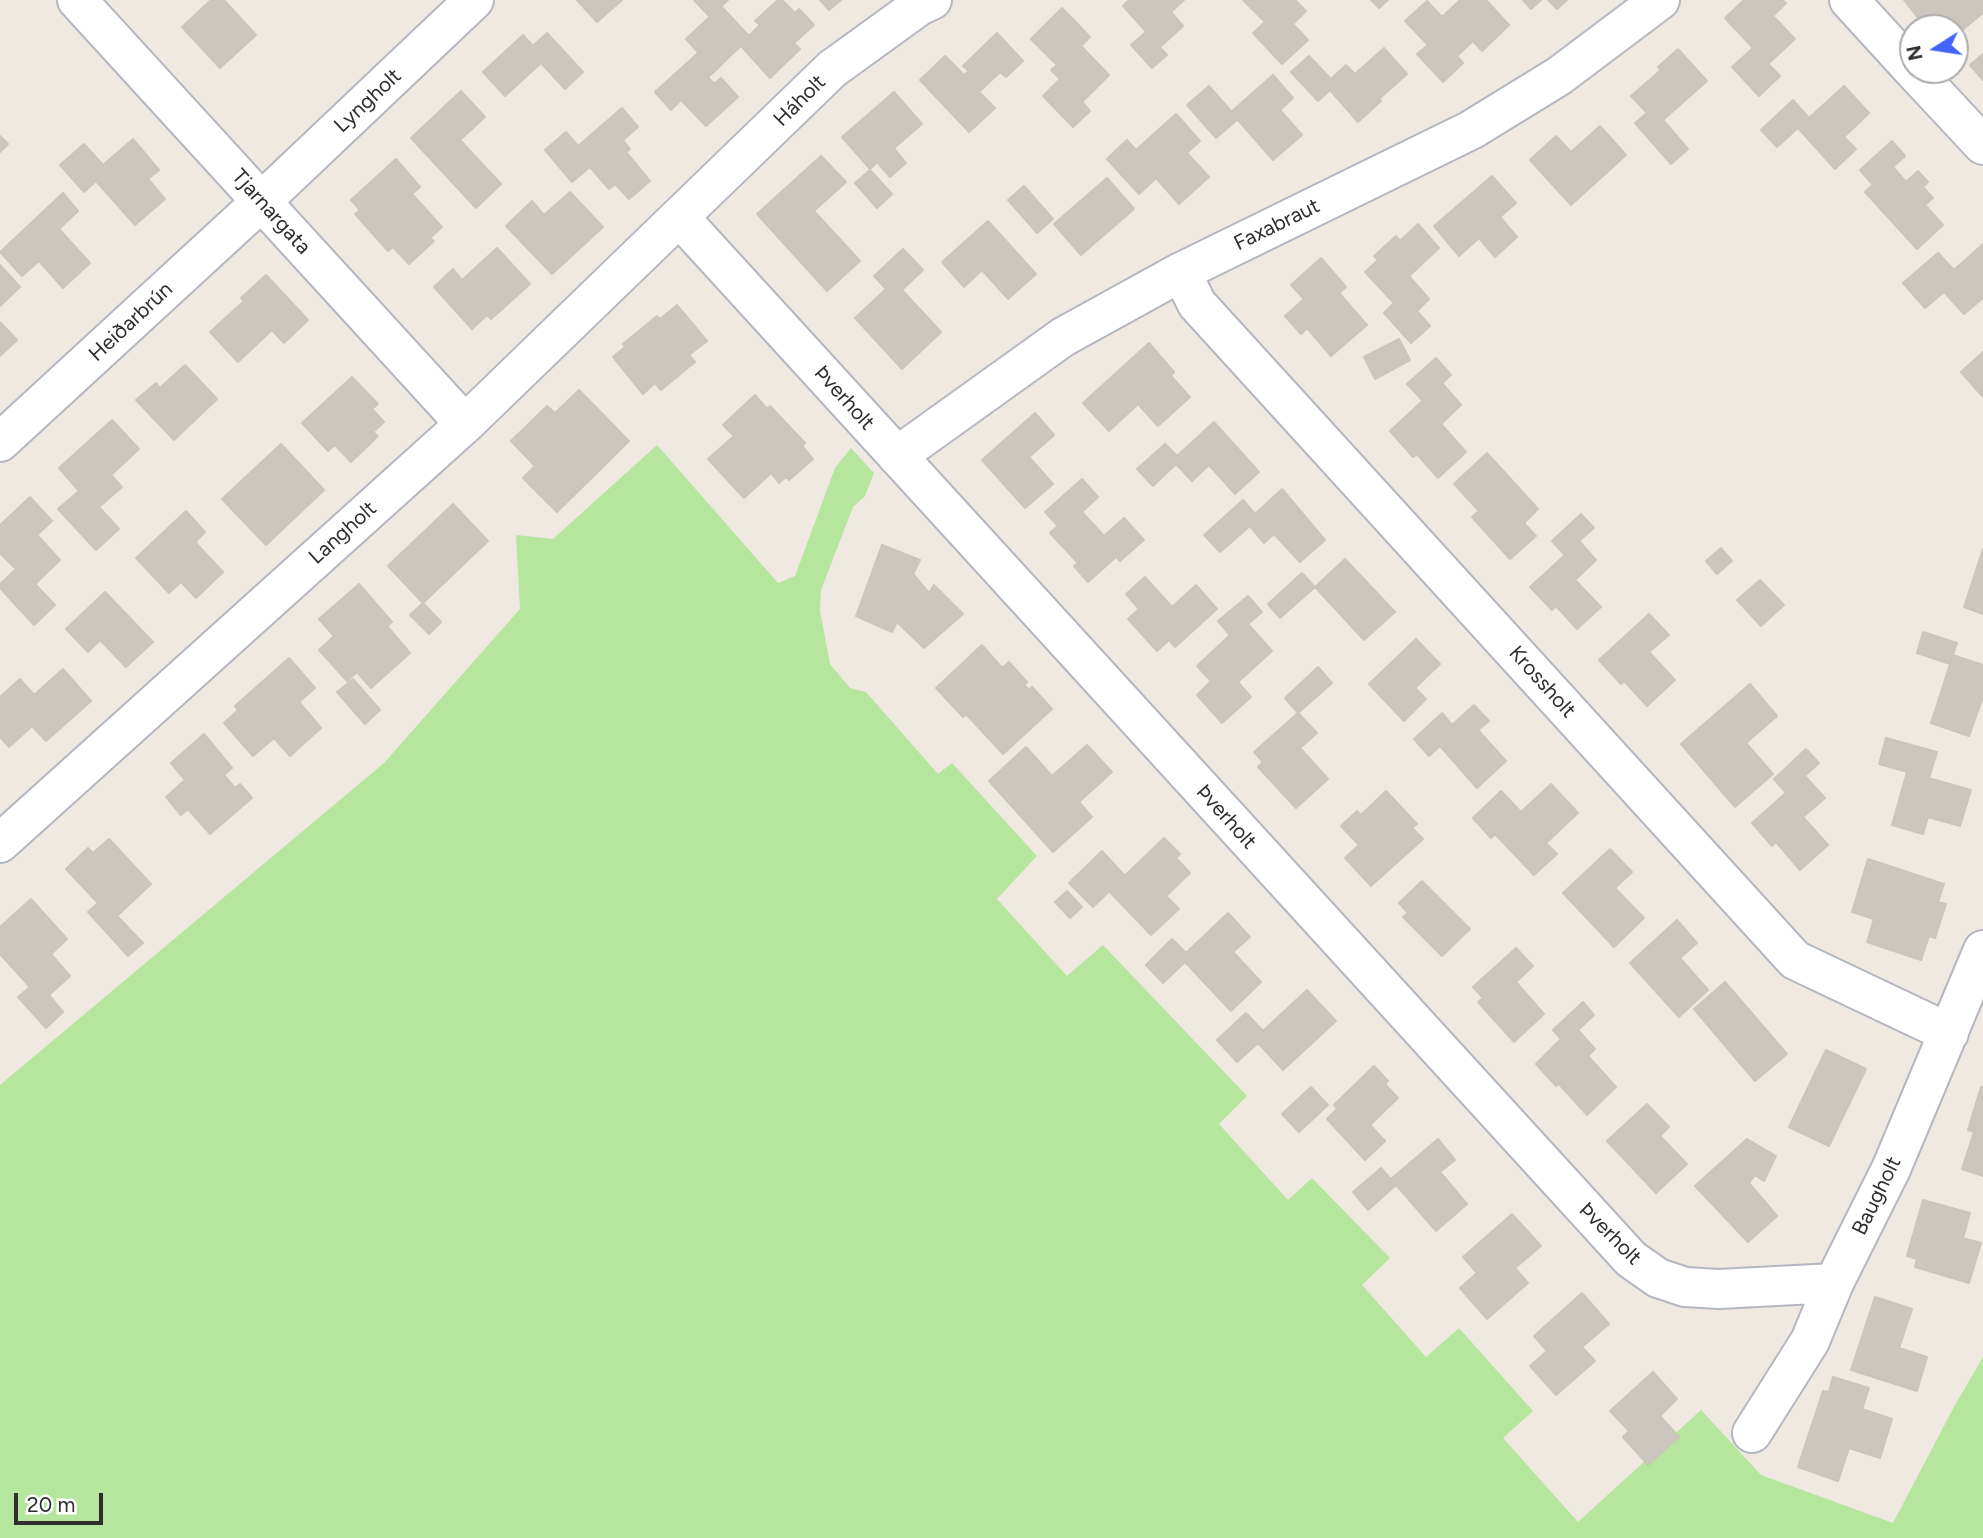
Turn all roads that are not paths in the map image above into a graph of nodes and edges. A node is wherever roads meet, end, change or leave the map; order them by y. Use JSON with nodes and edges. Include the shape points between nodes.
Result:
{"nodes":[{"id":1,"x":77,"y":0,"type":"edge"},
{"id":2,"x":474,"y":0,"type":"edge"},
{"id":3,"x":932,"y":0,"type":"edge"},
{"id":4,"x":1660,"y":0,"type":"edge"},
{"id":5,"x":1849,"y":0,"type":"edge"},
{"id":6,"x":1899,"y":55,"type":"edge"},
{"id":7,"x":1926,"y":84,"type":"edge"},
{"id":8,"x":1983,"y":145,"type":"edge"},
{"id":9,"x":262,"y":201,"type":"junction"},
{"id":10,"x":680,"y":218,"type":"junction"},
{"id":11,"x":1181,"y":272,"type":"junction"},
{"id":12,"x":465,"y":424,"type":"junction"},
{"id":13,"x":0,"y":442,"type":"edge"},
{"id":14,"x":897,"y":456,"type":"junction"},
{"id":15,"x":0,"y":842,"type":"edge"},
{"id":16,"x":1983,"y":950,"type":"edge"},
{"id":17,"x":1950,"y":1033,"type":"junction"},
{"id":18,"x":1834,"y":1283,"type":"junction"},
{"id":19,"x":1752,"y":1433,"type":"dead end"}],
"edges":[{"from":1,"to":9,"type":"street","name":"Tjarnargata"},
{"from":2,"to":9,"type":"street","name":"Lyngholt"},
{"from":3,"to":10,"type":"street","name":"Háholt","via":[[832,69]]},
{"from":4,"to":11,"type":"street","name":"Faxabraut","via":[[1559,76],[1471,130]]},
{"from":5,"to":6,"type":"street"},
{"from":7,"to":8,"type":"street"},
{"from":9,"to":12,"type":"street","name":"Tjarnargata"},
{"from":9,"to":13,"type":"street","name":"Heiðarbrún"},
{"from":10,"to":12,"type":"street","name":"Langholt"},
{"from":10,"to":14,"type":"street","name":"Þverholt"},
{"from":11,"to":14,"type":"street","name":"Faxabraut","via":[[1063,337]]},
{"from":11,"to":17,"type":"street","name":"Krossholt","via":[[1197,304],[1796,960]]},
{"from":12,"to":15,"type":"street","name":"Langholt"},
{"from":14,"to":18,"type":"street","name":"Þverholt","via":[[1631,1259],[1658,1278],[1685,1287]]},
{"from":16,"to":17,"type":"street","name":"Baugholt"},
{"from":17,"to":18,"type":"street","name":"Baugholt","via":[[1891,1169]]},
{"from":18,"to":19,"type":"street","name":"Baugholt","via":[[1810,1341]]}]}
